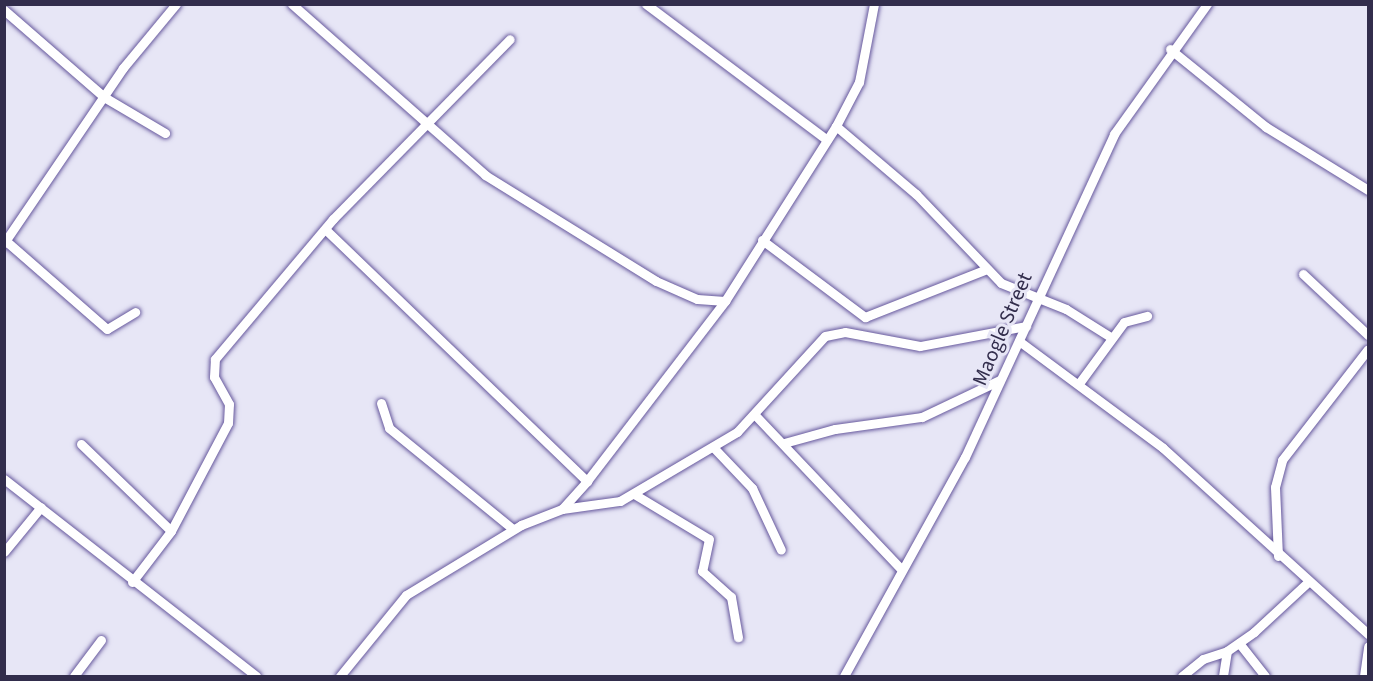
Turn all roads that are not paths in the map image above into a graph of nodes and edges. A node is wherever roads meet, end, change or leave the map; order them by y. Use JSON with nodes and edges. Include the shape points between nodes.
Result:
{"nodes":[{"id":1,"x":176,"y":4,"type":"edge"},
{"id":2,"x":292,"y":4,"type":"edge"},
{"id":3,"x":646,"y":4,"type":"edge"},
{"id":4,"x":874,"y":4,"type":"edge"},
{"id":5,"x":1207,"y":4,"type":"edge"},
{"id":6,"x":4,"y":10,"type":"edge"},
{"id":7,"x":510,"y":39,"type":"dead end"},
{"id":8,"x":1170,"y":49,"type":"junction"},
{"id":9,"x":104,"y":97,"type":"junction"},
{"id":10,"x":422,"y":124,"type":"junction"},
{"id":11,"x":836,"y":126,"type":"junction"},
{"id":12,"x":165,"y":133,"type":"dead end"},
{"id":13,"x":827,"y":140,"type":"junction"},
{"id":14,"x":1368,"y":190,"type":"edge"},
{"id":15,"x":325,"y":229,"type":"junction"},
{"id":16,"x":762,"y":240,"type":"junction"},
{"id":17,"x":5,"y":242,"type":"edge"},
{"id":18,"x":987,"y":269,"type":"junction"},
{"id":19,"x":1303,"y":274,"type":"dead end"},
{"id":20,"x":1038,"y":296,"type":"junction"},
{"id":21,"x":726,"y":301,"type":"junction"},
{"id":22,"x":135,"y":312,"type":"dead end"},
{"id":23,"x":1147,"y":316,"type":"dead end"},
{"id":24,"x":1026,"y":326,"type":"junction"},
{"id":25,"x":1368,"y":335,"type":"edge"},
{"id":26,"x":1112,"y":338,"type":"junction"},
{"id":27,"x":1019,"y":340,"type":"junction"},
{"id":28,"x":1368,"y":349,"type":"edge"},
{"id":29,"x":1000,"y":380,"type":"junction"},
{"id":30,"x":1080,"y":382,"type":"junction"},
{"id":31,"x":381,"y":404,"type":"dead end"},
{"id":32,"x":756,"y":416,"type":"junction"},
{"id":33,"x":784,"y":443,"type":"junction"},
{"id":34,"x":81,"y":444,"type":"dead end"},
{"id":35,"x":713,"y":447,"type":"junction"},
{"id":36,"x":4,"y":479,"type":"edge"},
{"id":37,"x":587,"y":480,"type":"junction"},
{"id":38,"x":634,"y":494,"type":"junction"},
{"id":39,"x":41,"y":507,"type":"junction"},
{"id":40,"x":562,"y":509,"type":"junction"},
{"id":41,"x":513,"y":529,"type":"junction"},
{"id":42,"x":171,"y":531,"type":"junction"},
{"id":43,"x":781,"y":550,"type":"dead end"},
{"id":44,"x":4,"y":552,"type":"edge"},
{"id":45,"x":1278,"y":556,"type":"junction"},
{"id":46,"x":901,"y":569,"type":"junction"},
{"id":47,"x":132,"y":582,"type":"junction"},
{"id":48,"x":1308,"y":582,"type":"junction"},
{"id":49,"x":1368,"y":634,"type":"edge"},
{"id":50,"x":738,"y":637,"type":"dead end"},
{"id":51,"x":101,"y":640,"type":"dead end"},
{"id":52,"x":1239,"y":643,"type":"junction"},
{"id":53,"x":1368,"y":646,"type":"edge"},
{"id":54,"x":1227,"y":651,"type":"junction"},
{"id":55,"x":74,"y":676,"type":"edge"},
{"id":56,"x":256,"y":676,"type":"edge"},
{"id":57,"x":340,"y":676,"type":"edge"},
{"id":58,"x":844,"y":676,"type":"edge"},
{"id":59,"x":1182,"y":676,"type":"edge"},
{"id":60,"x":1222,"y":676,"type":"edge"},
{"id":61,"x":1265,"y":676,"type":"edge"},
{"id":62,"x":1364,"y":676,"type":"edge"}],
"edges":[{"from":1,"to":9,"type":"street"},
{"from":2,"to":10,"type":"street"},
{"from":3,"to":13,"type":"street"},
{"from":4,"to":11,"type":"street","via":[[861,75]]},
{"from":5,"to":8,"type":"street","name":"Maogle Street"},
{"from":6,"to":9,"type":"street"},
{"from":7,"to":10,"type":"street","via":[[460,94]]},
{"from":8,"to":14,"type":"street","via":[[1266,127]]},
{"from":8,"to":20,"type":"street","name":"Maogle Street","via":[[1114,134]]},
{"from":9,"to":12,"type":"street"},
{"from":9,"to":17,"type":"street"},
{"from":10,"to":15,"type":"street"},
{"from":10,"to":21,"type":"street","via":[[493,180],[619,261],[698,299]]},
{"from":11,"to":13,"type":"street"},
{"from":11,"to":18,"type":"street","via":[[916,194]]},
{"from":13,"to":16,"type":"street"},
{"from":15,"to":37,"type":"street"},
{"from":15,"to":42,"type":"street","via":[[215,359],[214,377],[230,415]]},
{"from":16,"to":18,"type":"street","via":[[865,317]]},
{"from":16,"to":21,"type":"street"},
{"from":17,"to":22,"type":"street","via":[[106,329]]},
{"from":18,"to":20,"type":"street","via":[[1007,286]]},
{"from":19,"to":25,"type":"street"},
{"from":20,"to":24,"type":"street","name":"Maogle Street"},
{"from":20,"to":26,"type":"street"},
{"from":21,"to":37,"type":"street"},
{"from":23,"to":26,"type":"street","via":[[1124,322]]},
{"from":24,"to":27,"type":"street","name":"Maogle Street"},
{"from":24,"to":32,"type":"street","via":[[920,346],[835,332],[813,344]]},
{"from":26,"to":30,"type":"street"},
{"from":27,"to":29,"type":"street","name":"Maogle Street"},
{"from":27,"to":30,"type":"street"},
{"from":28,"to":45,"type":"street","via":[[1282,460],[1275,487]]},
{"from":29,"to":33,"type":"street","via":[[922,417],[835,429]]},
{"from":29,"to":46,"type":"street","name":"Maogle Street","via":[[965,457]]},
{"from":30,"to":45,"type":"street","via":[[1208,488]]},
{"from":31,"to":41,"type":"street","via":[[388,428]]},
{"from":32,"to":33,"type":"street"},
{"from":32,"to":35,"type":"street"},
{"from":33,"to":46,"type":"street"},
{"from":34,"to":42,"type":"street"},
{"from":35,"to":38,"type":"street"},
{"from":35,"to":43,"type":"street","via":[[752,488]]},
{"from":36,"to":39,"type":"street"},
{"from":37,"to":40,"type":"street"},
{"from":38,"to":40,"type":"street","via":[[606,505]]},
{"from":38,"to":50,"type":"street","via":[[709,539],[702,570],[731,597]]},
{"from":39,"to":44,"type":"street"},
{"from":39,"to":47,"type":"street"},
{"from":40,"to":41,"type":"street"},
{"from":41,"to":57,"type":"street","via":[[393,605]]},
{"from":42,"to":47,"type":"street"},
{"from":45,"to":48,"type":"street"},
{"from":46,"to":58,"type":"street","name":"Maogle Street"},
{"from":47,"to":56,"type":"street"},
{"from":48,"to":49,"type":"street"},
{"from":48,"to":52,"type":"street"},
{"from":51,"to":55,"type":"street"},
{"from":52,"to":54,"type":"street"},
{"from":52,"to":61,"type":"street"},
{"from":53,"to":62,"type":"street"},
{"from":54,"to":59,"type":"street","via":[[1203,659]]},
{"from":54,"to":60,"type":"street"}]}
